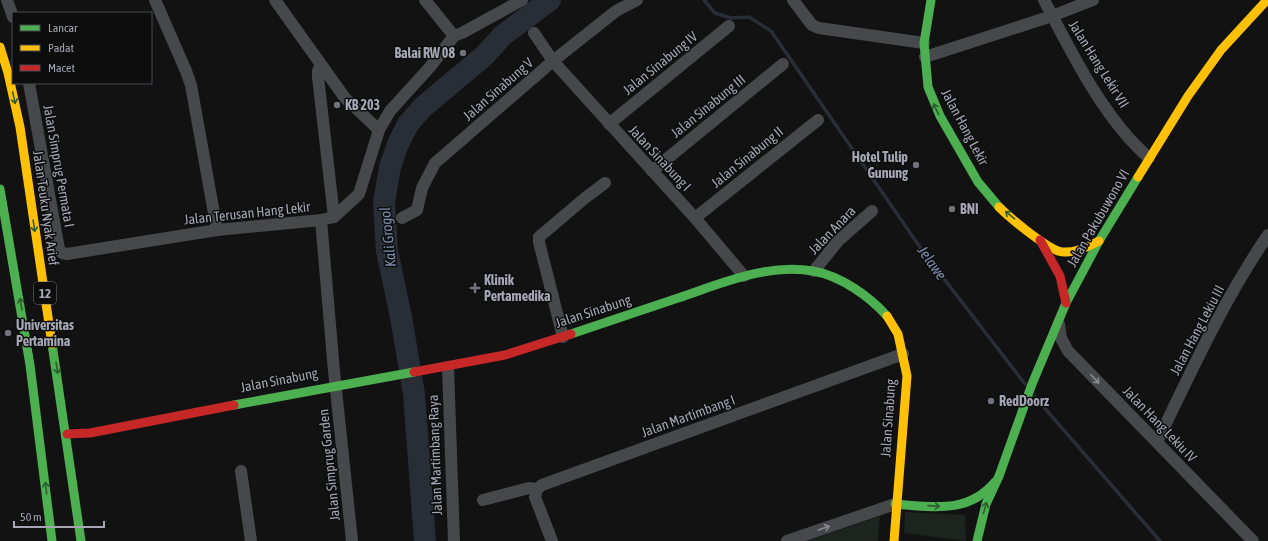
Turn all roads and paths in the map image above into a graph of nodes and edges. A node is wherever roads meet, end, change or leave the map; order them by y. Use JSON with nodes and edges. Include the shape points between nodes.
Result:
{"nodes":[{"id":1,"x":7,"y":0,"type":"edge"},
{"id":2,"x":155,"y":0,"type":"edge"},
{"id":3,"x":275,"y":0,"type":"edge"},
{"id":4,"x":425,"y":0,"type":"edge"},
{"id":5,"x":522,"y":0,"type":"edge"},
{"id":6,"x":637,"y":0,"type":"edge"},
{"id":7,"x":793,"y":0,"type":"edge"},
{"id":8,"x":931,"y":0,"type":"edge"},
{"id":9,"x":1044,"y":0,"type":"edge"},
{"id":10,"x":1093,"y":0,"type":"edge"},
{"id":11,"x":1268,"y":0,"type":"edge"},
{"id":12,"x":12,"y":14,"type":"edge"},
{"id":13,"x":1052,"y":16,"type":"junction"},
{"id":14,"x":729,"y":26,"type":"dead end"},
{"id":15,"x":534,"y":33,"type":"dead end"},
{"id":16,"x":454,"y":36,"type":"junction"},
{"id":17,"x":924,"y":43,"type":"junction"},
{"id":18,"x":0,"y":47,"type":"edge"},
{"id":19,"x":925,"y":57,"type":"junction"},
{"id":20,"x":553,"y":61,"type":"junction"},
{"id":21,"x":783,"y":64,"type":"dead end"},
{"id":22,"x":321,"y":65,"type":"junction"},
{"id":23,"x":30,"y":84,"type":"edge"},
{"id":24,"x":818,"y":120,"type":"dead end"},
{"id":25,"x":609,"y":124,"type":"junction"},
{"id":26,"x":379,"y":130,"type":"junction"},
{"id":27,"x":1149,"y":158,"type":"junction"},
{"id":28,"x":652,"y":171,"type":"junction"},
{"id":29,"x":605,"y":183,"type":"dead end"},
{"id":30,"x":0,"y":189,"type":"edge"},
{"id":31,"x":872,"y":211,"type":"dead end"},
{"id":32,"x":334,"y":217,"type":"junction"},
{"id":33,"x":402,"y":218,"type":"dead end"},
{"id":34,"x":695,"y":218,"type":"junction"},
{"id":35,"x":321,"y":220,"type":"junction"},
{"id":36,"x":217,"y":230,"type":"junction"},
{"id":37,"x":1268,"y":235,"type":"edge"},
{"id":38,"x":1040,"y":240,"type":"junction"},
{"id":39,"x":1099,"y":241,"type":"junction"},
{"id":40,"x":62,"y":253,"type":"joint"},
{"id":41,"x":814,"y":271,"type":"junction"},
{"id":42,"x":744,"y":276,"type":"junction"},
{"id":43,"x":1066,"y":303,"type":"junction"},
{"id":44,"x":1058,"y":321,"type":"junction"},
{"id":45,"x":563,"y":337,"type":"junction"},
{"id":46,"x":902,"y":354,"type":"junction"},
{"id":47,"x":448,"y":367,"type":"junction"},
{"id":48,"x":336,"y":385,"type":"junction"},
{"id":49,"x":67,"y":434,"type":"junction"},
{"id":50,"x":1157,"y":442,"type":"junction"},
{"id":51,"x":241,"y":471,"type":"dead end"},
{"id":52,"x":999,"y":476,"type":"junction"},
{"id":53,"x":537,"y":489,"type":"junction"},
{"id":54,"x":483,"y":500,"type":"dead end"},
{"id":55,"x":895,"y":504,"type":"junction"},
{"id":56,"x":996,"y":507,"type":"dead end"},
{"id":57,"x":52,"y":541,"type":"edge"},
{"id":58,"x":81,"y":541,"type":"edge"},
{"id":59,"x":250,"y":541,"type":"edge"},
{"id":60,"x":352,"y":541,"type":"edge"},
{"id":61,"x":454,"y":541,"type":"edge"},
{"id":62,"x":552,"y":541,"type":"edge"},
{"id":63,"x":787,"y":541,"type":"edge"},
{"id":64,"x":892,"y":541,"type":"edge"},
{"id":65,"x":977,"y":541,"type":"edge"},
{"id":66,"x":1253,"y":541,"type":"edge"}],
"edges":[{"from":1,"to":12,"type":"street"},
{"from":2,"to":36,"type":"street","via":[[190,85]]},
{"from":3,"to":22,"type":"street"},
{"from":4,"to":16,"type":"street"},
{"from":5,"to":16,"type":"street"},
{"from":6,"to":20,"type":"street","name":"Jalan Sinabung V","via":[[616,11]]},
{"from":7,"to":17,"type":"street","via":[[812,25],[819,28]]},
{"from":8,"to":17,"type":"main road","name":"Jalan Hang Lekir"},
{"from":9,"to":13,"type":"street","name":"Jalan Hang Lekir VII"},
{"from":10,"to":13,"type":"street"},
{"from":11,"to":27,"type":"main road","name":"Jalan Pakubuwono VI","via":[[1220,50]]},
{"from":13,"to":19,"type":"street"},
{"from":13,"to":27,"type":"street","name":"Jalan Hang Lekir VII","via":[[1094,90],[1132,142]]},
{"from":14,"to":25,"type":"street","name":"Jalan Sinabung IV"},
{"from":15,"to":20,"type":"street","name":"Jalan Sinabung I"},
{"from":16,"to":26,"type":"street","via":[[390,111]]},
{"from":17,"to":19,"type":"main road","name":"Jalan Hang Lekir"},
{"from":18,"to":49,"type":"main road","name":"Jalan Teuku Nyak Arief","number":"12","one_way":true,"via":[[7,66],[20,126]]},
{"from":38,"to":19,"type":"main road","name":"Jalan Hang Lekir","one_way":true,"via":[[1000,208],[978,182],[933,102],[928,88]]},
{"from":20,"to":25,"type":"street","name":"Jalan Sinabung I"},
{"from":20,"to":33,"type":"street","name":"Jalan Sinabung V","via":[[435,164],[422,188],[417,210]]},
{"from":21,"to":28,"type":"street","name":"Jalan Sinabung III"},
{"from":22,"to":26,"type":"street","via":[[345,98]]},
{"from":22,"to":32,"type":"street","via":[[318,77]]},
{"from":23,"to":40,"type":"street","name":"Jalan Simprug Permata I","via":[[59,249]]},
{"from":24,"to":34,"type":"street","name":"Jalan Sinabung II"},
{"from":25,"to":28,"type":"street","name":"Jalan Sinabung I"},
{"from":26,"to":32,"type":"street","via":[[359,194]]},
{"from":27,"to":39,"type":"main road","name":"Jalan Pakubuwono VI"},
{"from":28,"to":34,"type":"street","name":"Jalan Sinabung I"},
{"from":29,"to":45,"type":"street","via":[[539,237]]},
{"from":57,"to":30,"type":"main road","number":"12","one_way":true,"via":[[37,406],[16,268]]},
{"from":31,"to":41,"type":"street","name":"Jalan Anara","via":[[838,241]]},
{"from":32,"to":35,"type":"street"},
{"from":34,"to":42,"type":"street","name":"Jalan Sinabung I"},
{"from":35,"to":36,"type":"street","name":"Jalan Terusan Hang Lekir"},
{"from":35,"to":48,"type":"street","name":"Jalan Terusan Hang Lekir"},
{"from":36,"to":40,"type":"street","name":"Jalan Terusan Hang Lekir"},
{"from":37,"to":50,"type":"street","name":"Jalan Hang Lekiu III","via":[[1202,347]]},
{"from":38,"to":39,"type":"main road","name":"Jalan Hang Lekir","via":[[1059,251],[1082,250]]},
{"from":38,"to":43,"type":"main road","name":"Jalan Hang Lekir","via":[[1060,276]]},
{"from":39,"to":43,"type":"main road","name":"Jalan Pakubuwono VI"},
{"from":41,"to":42,"type":"main road","name":"Jalan Sinabung","via":[[791,269]]},
{"from":41,"to":46,"type":"main road","name":"Jalan Sinabung","via":[[839,279],[876,304],[892,322],[898,334]]},
{"from":42,"to":45,"type":"main road","name":"Jalan Sinabung"},
{"from":43,"to":44,"type":"main road","name":"Jalan Pakubuwono VI"},
{"from":44,"to":50,"type":"street","name":"Jalan Hang Lekiu IV","one_way":true,"via":[[1061,338],[1068,351]]},
{"from":44,"to":52,"type":"main road","name":"Jalan Pakubuwono VI"},
{"from":45,"to":47,"type":"main road","name":"Jalan Sinabung"},
{"from":46,"to":53,"type":"street","name":"Jalan Martimbang I","via":[[542,484]]},
{"from":46,"to":55,"type":"main road","name":"Jalan Sinabung","via":[[907,376]]},
{"from":47,"to":48,"type":"main road","name":"Jalan Sinabung"},
{"from":47,"to":61,"type":"street","name":"Jalan Martimbang Raya"},
{"from":48,"to":49,"type":"main road","name":"Jalan Sinabung","via":[[90,433]]},
{"from":48,"to":60,"type":"street","name":"Jalan Simprug Garden"},
{"from":49,"to":58,"type":"main road","name":"Jalan Teuku Nyak Arief","number":"12"},
{"from":50,"to":66,"type":"street","name":"Jalan Hang Lekiu IV"},
{"from":51,"to":59,"type":"street"},
{"from":55,"to":52,"type":"main road","one_way":true,"via":[[951,507],[971,503],[993,486]]},
{"from":52,"to":56,"type":"main road","name":"Jalan Pakubuwono VI"},
{"from":65,"to":52,"type":"main road","name":"Jalan Pakubuwono VI","one_way":true,"via":[[986,504]]},
{"from":53,"to":54,"type":"street","name":"Jalan Martimbang I","via":[[529,488]]},
{"from":53,"to":62,"type":"street","via":[[535,497]]},
{"from":63,"to":55,"type":"street","one_way":true},
{"from":55,"to":64,"type":"main road","name":"Jalan Sinabung"}]}
